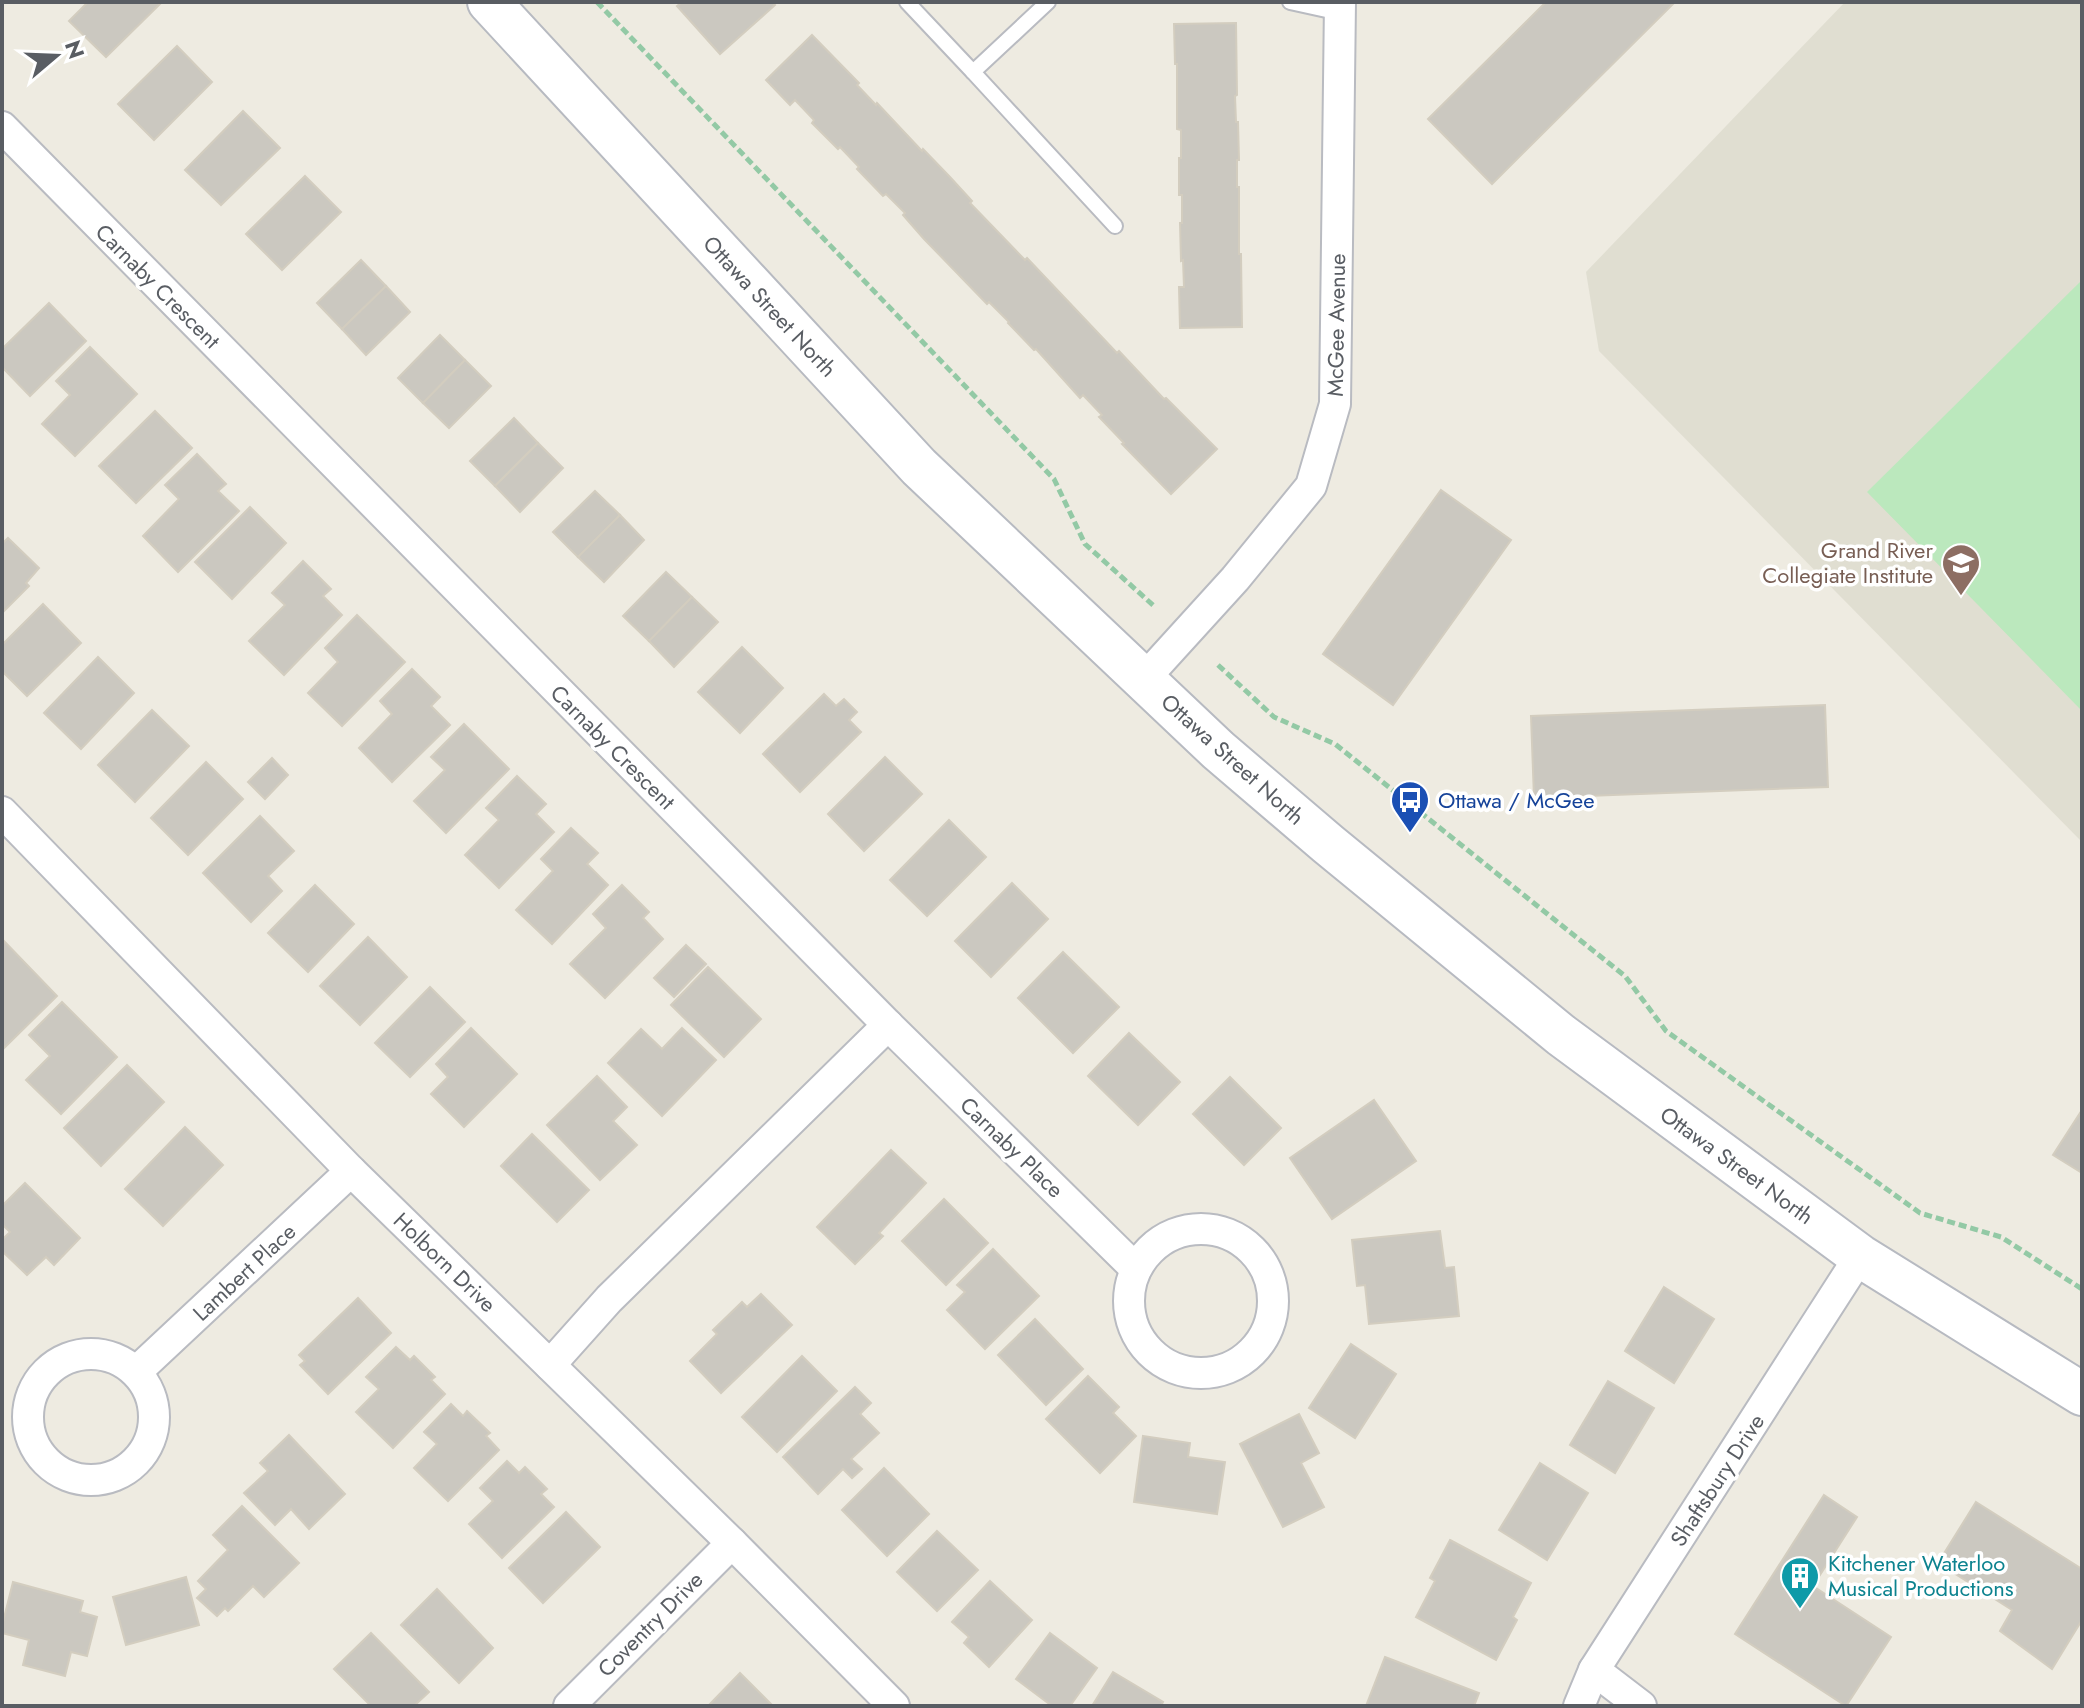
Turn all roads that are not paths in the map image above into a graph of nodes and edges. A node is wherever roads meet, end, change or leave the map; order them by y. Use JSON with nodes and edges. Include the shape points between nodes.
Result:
{"nodes":[{"id":1,"x":489,"y":2,"type":"edge"},
{"id":2,"x":907,"y":2,"type":"edge"},
{"id":3,"x":1048,"y":2,"type":"edge"},
{"id":4,"x":1290,"y":2,"type":"edge"},
{"id":5,"x":1340,"y":7,"type":"edge"},
{"id":6,"x":973,"y":72,"type":"junction"},
{"id":7,"x":2,"y":127,"type":"edge"},
{"id":8,"x":1115,"y":226,"type":"dead end"},
{"id":9,"x":1144,"y":679,"type":"junction"},
{"id":10,"x":2,"y":812,"type":"edge"},
{"id":11,"x":888,"y":1025,"type":"junction"},
{"id":12,"x":351,"y":1171,"type":"junction"},
{"id":13,"x":1860,"y":1256,"type":"junction"},
{"id":14,"x":1136,"y":1269,"type":"junction"},
{"id":15,"x":550,"y":1365,"type":"junction"},
{"id":16,"x":136,"y":1372,"type":"junction"},
{"id":17,"x":2082,"y":1394,"type":"edge"},
{"id":18,"x":732,"y":1543,"type":"junction"},
{"id":19,"x":1594,"y":1670,"type":"junction"},
{"id":20,"x":569,"y":1706,"type":"edge"},
{"id":21,"x":894,"y":1706,"type":"edge"},
{"id":22,"x":1579,"y":1706,"type":"edge"},
{"id":23,"x":1641,"y":1706,"type":"edge"}],
"edges":[{"from":1,"to":9,"type":"main road","name":"Ottawa Street North","via":[[919,467]]},
{"from":2,"to":6,"type":"lane"},
{"from":3,"to":6,"type":"lane"},
{"from":4,"to":5,"type":"lane"},
{"from":5,"to":9,"type":"street","name":"McGee Avenue","via":[[1335,404],[1311,486]]},
{"from":6,"to":8,"type":"lane"},
{"from":7,"to":11,"type":"street","name":"Carnaby Crescent"},
{"from":9,"to":13,"type":"main road","name":"Ottawa Street North","via":[[1328,844],[1561,1035]]},
{"from":10,"to":12,"type":"street","name":"Holborn Drive"},
{"from":11,"to":14,"type":"street","name":"Carnaby Place"},
{"from":11,"to":15,"type":"street","via":[[609,1299]]},
{"from":12,"to":15,"type":"street","name":"Holborn Drive"},
{"from":12,"to":16,"type":"street","name":"Lambert Place"},
{"from":13,"to":17,"type":"main road","name":"Ottawa Street North"},
{"from":13,"to":19,"type":"street","name":"Shaftsbury Drive"},
{"from":14,"to":14,"type":"street","via":[[1128,1307],[1135,1332],[1155,1359],[1178,1371],[1210,1374],[1235,1366],[1260,1345],[1271,1322],[1271,1278],[1258,1256],[1231,1234],[1206,1228],[1180,1230],[1158,1241]]},
{"from":15,"to":18,"type":"street","name":"Holborn Drive"},
{"from":16,"to":16,"type":"street","via":[[119,1359],[98,1353],[74,1355],[54,1365],[33,1392],[28,1413],[30,1435],[44,1459],[61,1473],[87,1480],[109,1478],[142,1456],[154,1426],[153,1404]]},
{"from":18,"to":20,"type":"street","name":"Coventry Drive"},
{"from":18,"to":21,"type":"street","name":"Holborn Drive"},
{"from":19,"to":22,"type":"street","name":"Shaftsbury Drive"},
{"from":19,"to":23,"type":"street"}]}
